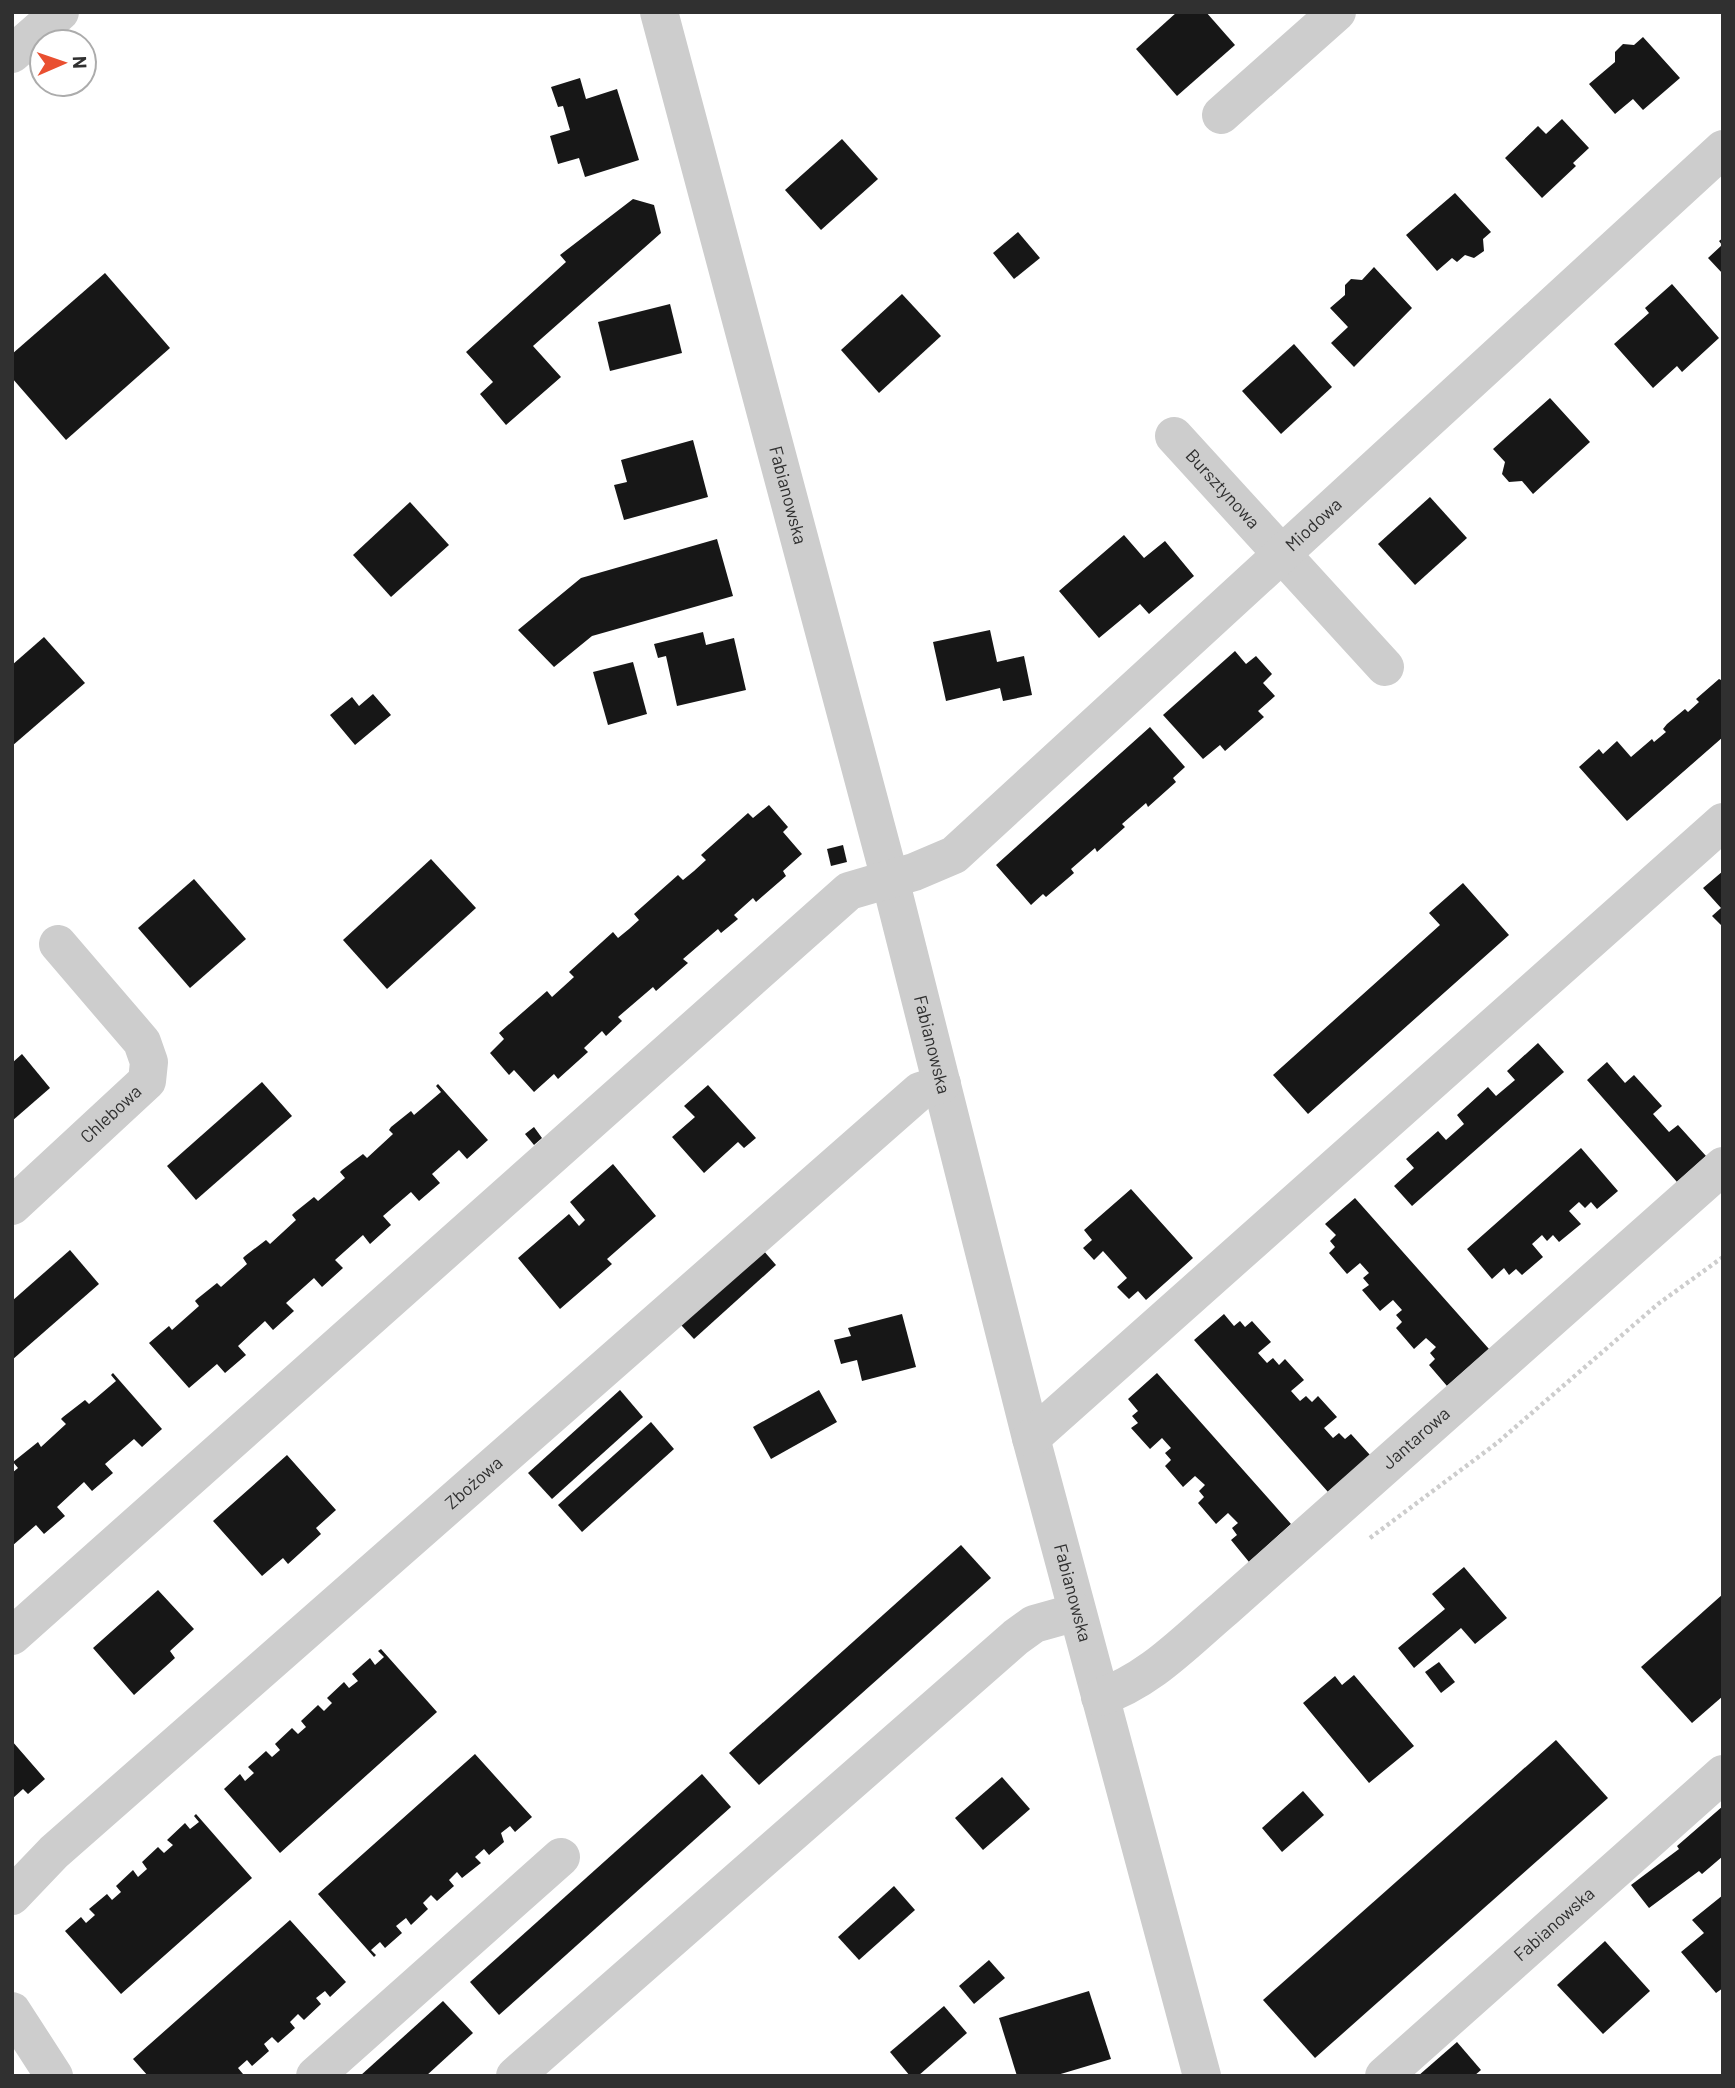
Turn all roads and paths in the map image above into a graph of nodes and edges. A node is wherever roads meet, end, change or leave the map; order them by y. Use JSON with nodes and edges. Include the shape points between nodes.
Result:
{"nodes":[{"id":1,"x":60,"y":12,"type":"edge"},
{"id":2,"x":659,"y":12,"type":"edge"},
{"id":3,"x":1337,"y":12,"type":"edge"},
{"id":4,"x":12,"y":54,"type":"edge"},
{"id":5,"x":1221,"y":115,"type":"dead end"},
{"id":6,"x":1723,"y":149,"type":"edge"},
{"id":7,"x":1174,"y":436,"type":"dead end"},
{"id":8,"x":1280,"y":553,"type":"junction"},
{"id":9,"x":1385,"y":667,"type":"dead end"},
{"id":10,"x":1723,"y":822,"type":"edge"},
{"id":11,"x":890,"y":879,"type":"junction"},
{"id":12,"x":58,"y":944,"type":"dead end"},
{"id":13,"x":942,"y":1084,"type":"junction"},
{"id":14,"x":1723,"y":1166,"type":"edge"},
{"id":15,"x":12,"y":1206,"type":"edge"},
{"id":16,"x":1723,"y":1257,"type":"edge"},
{"id":17,"x":1031,"y":1438,"type":"junction"},
{"id":18,"x":1364,"y":1542,"type":"dead end"},
{"id":19,"x":1077,"y":1612,"type":"junction"},
{"id":20,"x":12,"y":1636,"type":"edge"},
{"id":21,"x":1100,"y":1696,"type":"junction"},
{"id":22,"x":1723,"y":1774,"type":"edge"},
{"id":23,"x":561,"y":1857,"type":"dead end"},
{"id":24,"x":12,"y":1896,"type":"edge"},
{"id":25,"x":12,"y":2011,"type":"edge"},
{"id":26,"x":54,"y":2076,"type":"edge"},
{"id":27,"x":314,"y":2076,"type":"edge"},
{"id":28,"x":515,"y":2076,"type":"edge"},
{"id":29,"x":1202,"y":2076,"type":"edge"},
{"id":30,"x":1384,"y":2076,"type":"edge"}],
"edges":[{"from":1,"to":4,"type":"street"},
{"from":2,"to":11,"type":"street","name":"Fabianowska"},
{"from":3,"to":5,"type":"street"},
{"from":6,"to":8,"type":"street","name":"Miodowa"},
{"from":7,"to":8,"type":"street","name":"Bursztynowa"},
{"from":8,"to":9,"type":"street","name":"Bursztynowa"},
{"from":8,"to":11,"type":"street","name":"Miodowa","via":[[954,855]]},
{"from":10,"to":17,"type":"street"},
{"from":11,"to":13,"type":"street","name":"Fabianowska"},
{"from":11,"to":20,"type":"street","name":"Miodowa","via":[[849,891]]},
{"from":12,"to":15,"type":"street","name":"Chlebowa","via":[[142,1042],[149,1062],[147,1081]]},
{"from":13,"to":17,"type":"street","name":"Fabianowska"},
{"from":13,"to":24,"type":"street","name":"Zbożowa","via":[[920,1091],[54,1852]]},
{"from":14,"to":21,"type":"street","name":"Jantarowa","via":[[1214,1618],[1127,1688]]},
{"from":16,"to":18,"type":"path","via":[[1658,1304],[1497,1443]]},
{"from":17,"to":19,"type":"street","name":"Fabianowska"},
{"from":19,"to":21,"type":"street","name":"Fabianowska"},
{"from":19,"to":28,"type":"street","via":[[1034,1624],[1016,1637]]},
{"from":21,"to":29,"type":"street","name":"Fabianowska"},
{"from":22,"to":30,"type":"street","name":"Fabianowska"},
{"from":23,"to":27,"type":"street"},
{"from":25,"to":26,"type":"street"}]}
